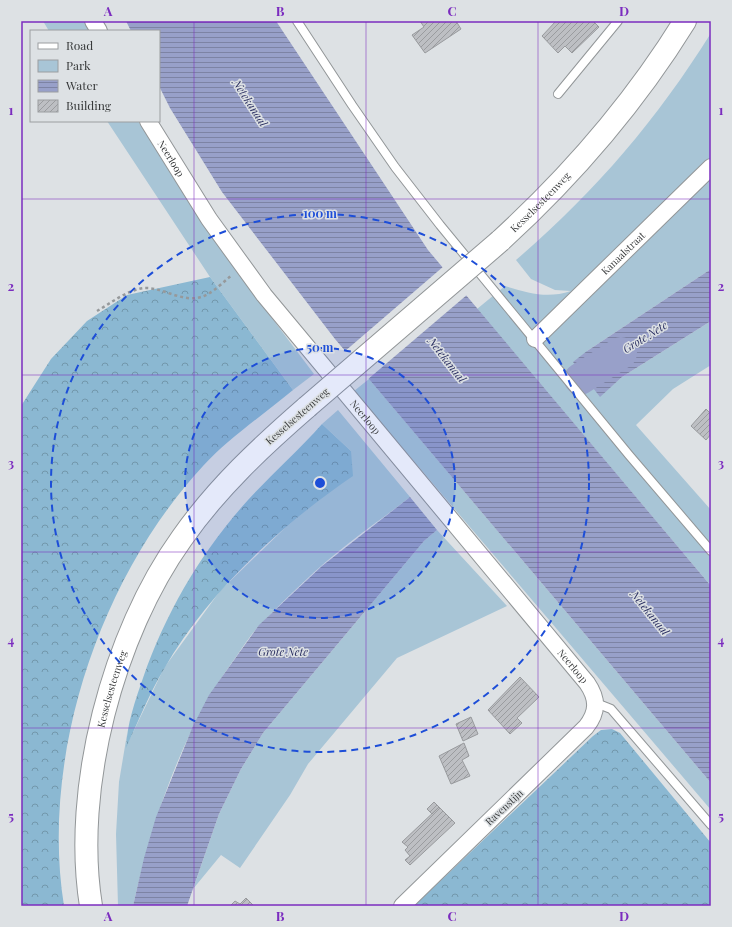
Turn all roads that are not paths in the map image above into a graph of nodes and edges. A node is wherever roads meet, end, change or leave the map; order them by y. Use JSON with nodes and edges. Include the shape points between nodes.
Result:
{"nodes":[{"id":1,"x":94,"y":21,"type":"edge"},
{"id":2,"x":297,"y":21,"type":"edge"},
{"id":3,"x":618,"y":21,"type":"edge"},
{"id":4,"x":685,"y":21,"type":"edge"},
{"id":5,"x":98,"y":30,"type":"edge"},
{"id":6,"x":558,"y":94,"type":"dead end"},
{"id":7,"x":149,"y":122,"type":"edge"},
{"id":8,"x":711,"y":167,"type":"edge"},
{"id":9,"x":535,"y":339,"type":"junction"},
{"id":10,"x":711,"y":551,"type":"edge"},
{"id":11,"x":596,"y":703,"type":"junction"},
{"id":12,"x":711,"y":825,"type":"edge"},
{"id":13,"x":91,"y":906,"type":"edge"},
{"id":14,"x":402,"y":906,"type":"edge"}],
"edges":[{"from":1,"to":5,"type":"street"},
{"from":2,"to":9,"type":"lane","via":[[395,167]]},
{"from":3,"to":6,"type":"lane"},
{"from":4,"to":13,"type":"main road","name":"Kesselsesteenweg","bridge":true,"via":[[606,129],[526,218],[255,453],[221,488],[181,538],[137,615],[110,692],[95,757],[87,823]]},
{"from":7,"to":11,"type":"street","name":"Neerloop","via":[[209,219],[264,295],[587,683],[593,691]]},
{"from":8,"to":9,"type":"street","name":"Kanaalstraat"},
{"from":9,"to":10,"type":"lane"},
{"from":11,"to":12,"type":"lane","via":[[610,709]]},
{"from":11,"to":14,"type":"street","name":"Ravenstijn","via":[[592,720],[586,727]]}]}
